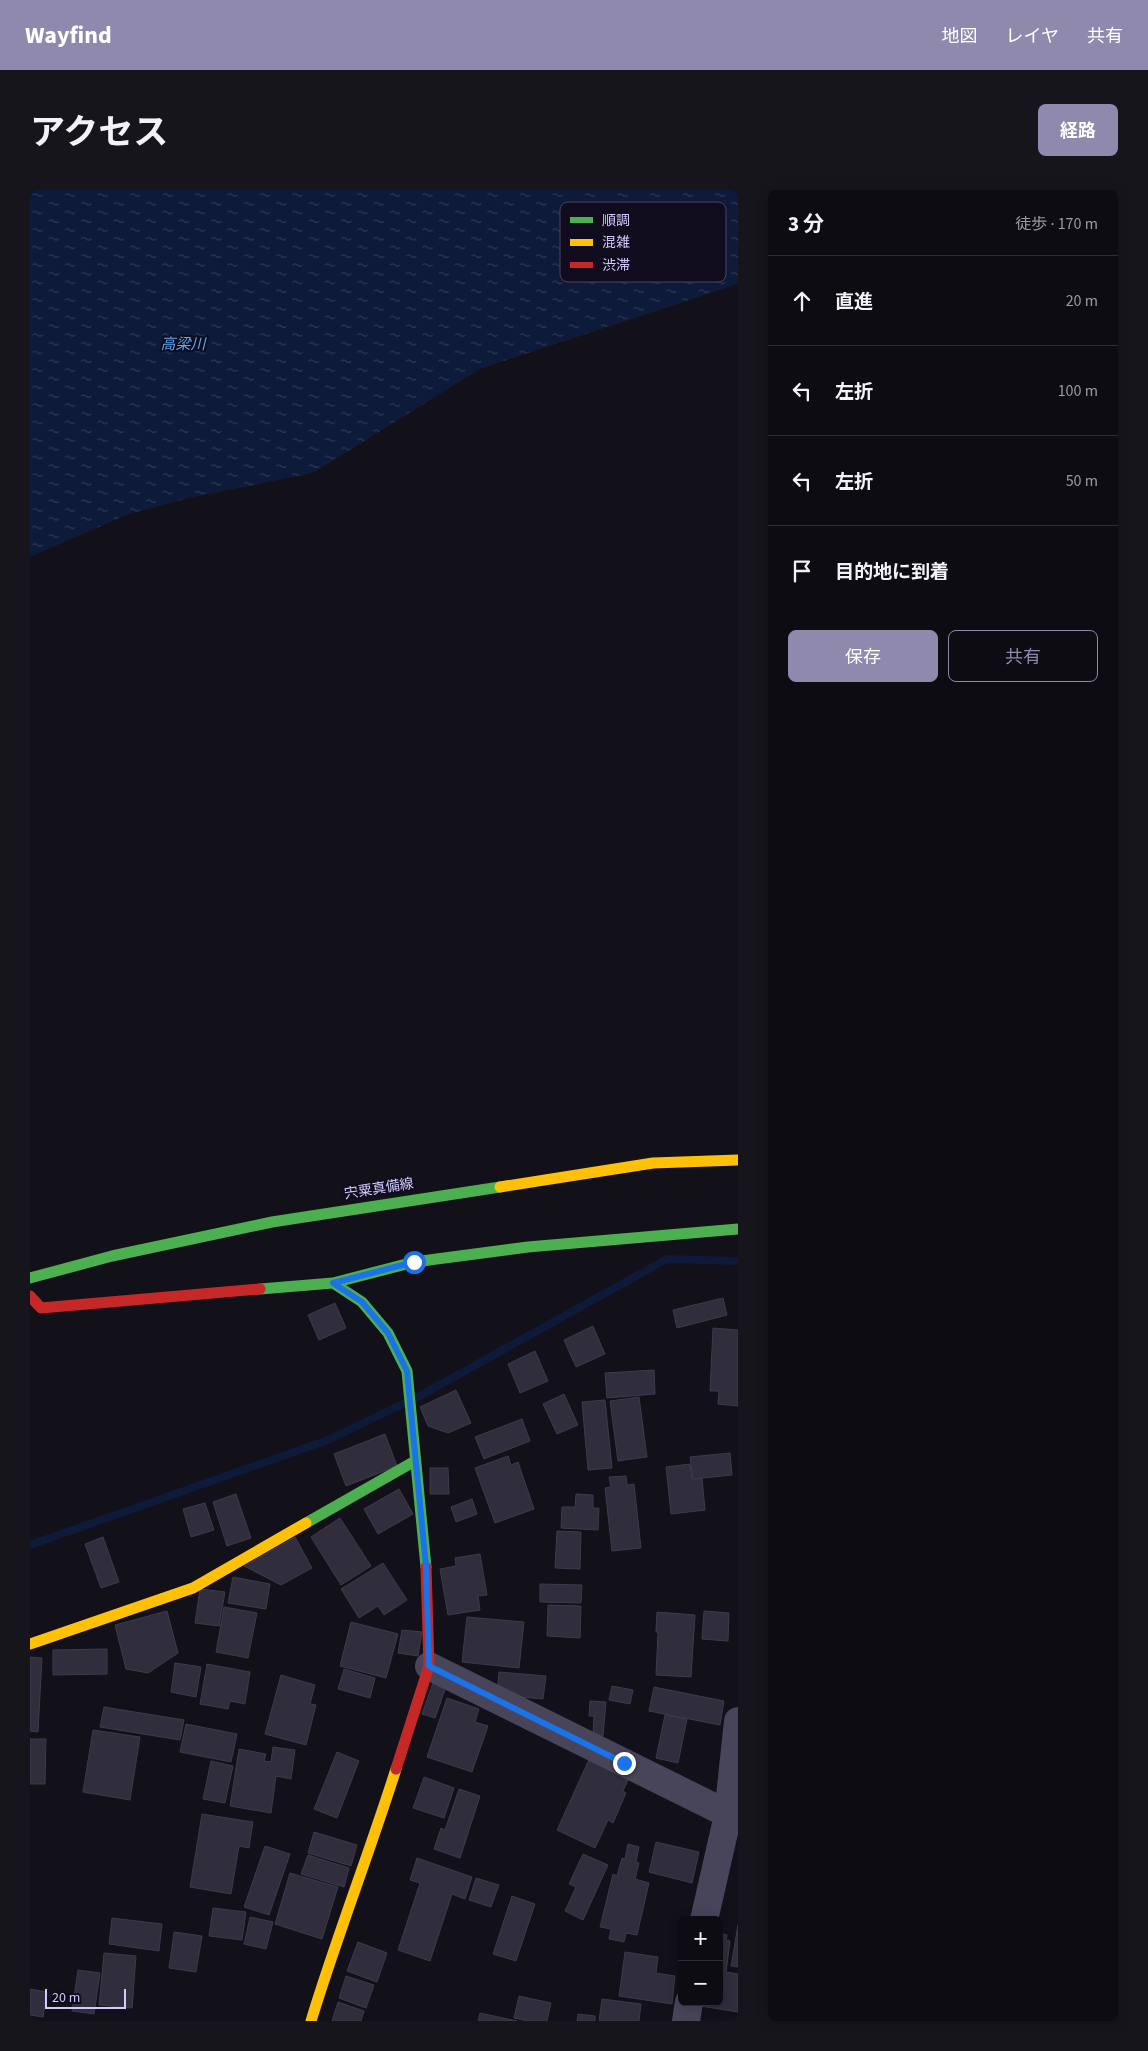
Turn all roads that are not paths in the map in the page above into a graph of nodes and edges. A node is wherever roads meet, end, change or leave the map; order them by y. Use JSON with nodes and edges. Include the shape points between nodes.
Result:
{"nodes":[{"id":1,"x":738,"y":1160,"type":"edge"},
{"id":2,"x":738,"y":1229,"type":"edge"},
{"id":3,"x":30,"y":1278,"type":"edge"},
{"id":4,"x":333,"y":1283,"type":"junction"},
{"id":5,"x":30,"y":1296,"type":"edge"},
{"id":6,"x":415,"y":1461,"type":"junction"},
{"id":7,"x":30,"y":1644,"type":"edge"},
{"id":8,"x":429,"y":1666,"type":"junction"},
{"id":9,"x":738,"y":1721,"type":"edge"},
{"id":10,"x":733,"y":1817,"type":"edge"},
{"id":11,"x":705,"y":1916,"type":"edge"},
{"id":12,"x":688,"y":2006,"type":"edge"},
{"id":13,"x":311,"y":2021,"type":"edge"},
{"id":14,"x":686,"y":2021,"type":"edge"}],
"edges":[{"from":1,"to":3,"type":"street","name":"宍粟真備線","via":[[653,1163],[272,1222],[112,1256]]},
{"from":2,"to":4,"type":"street","via":[[528,1247],[414,1262]]},
{"from":4,"to":5,"type":"street","via":[[41,1308]]},
{"from":4,"to":6,"type":"street","via":[[362,1302],[388,1333],[407,1371]]},
{"from":6,"to":7,"type":"street","via":[[193,1588]]},
{"from":6,"to":8,"type":"street","via":[[426,1566]]},
{"from":8,"to":10,"type":"street"},
{"from":8,"to":13,"type":"street"},
{"from":9,"to":10,"type":"street"},
{"from":10,"to":11,"type":"street"},
{"from":12,"to":14,"type":"street"}]}
